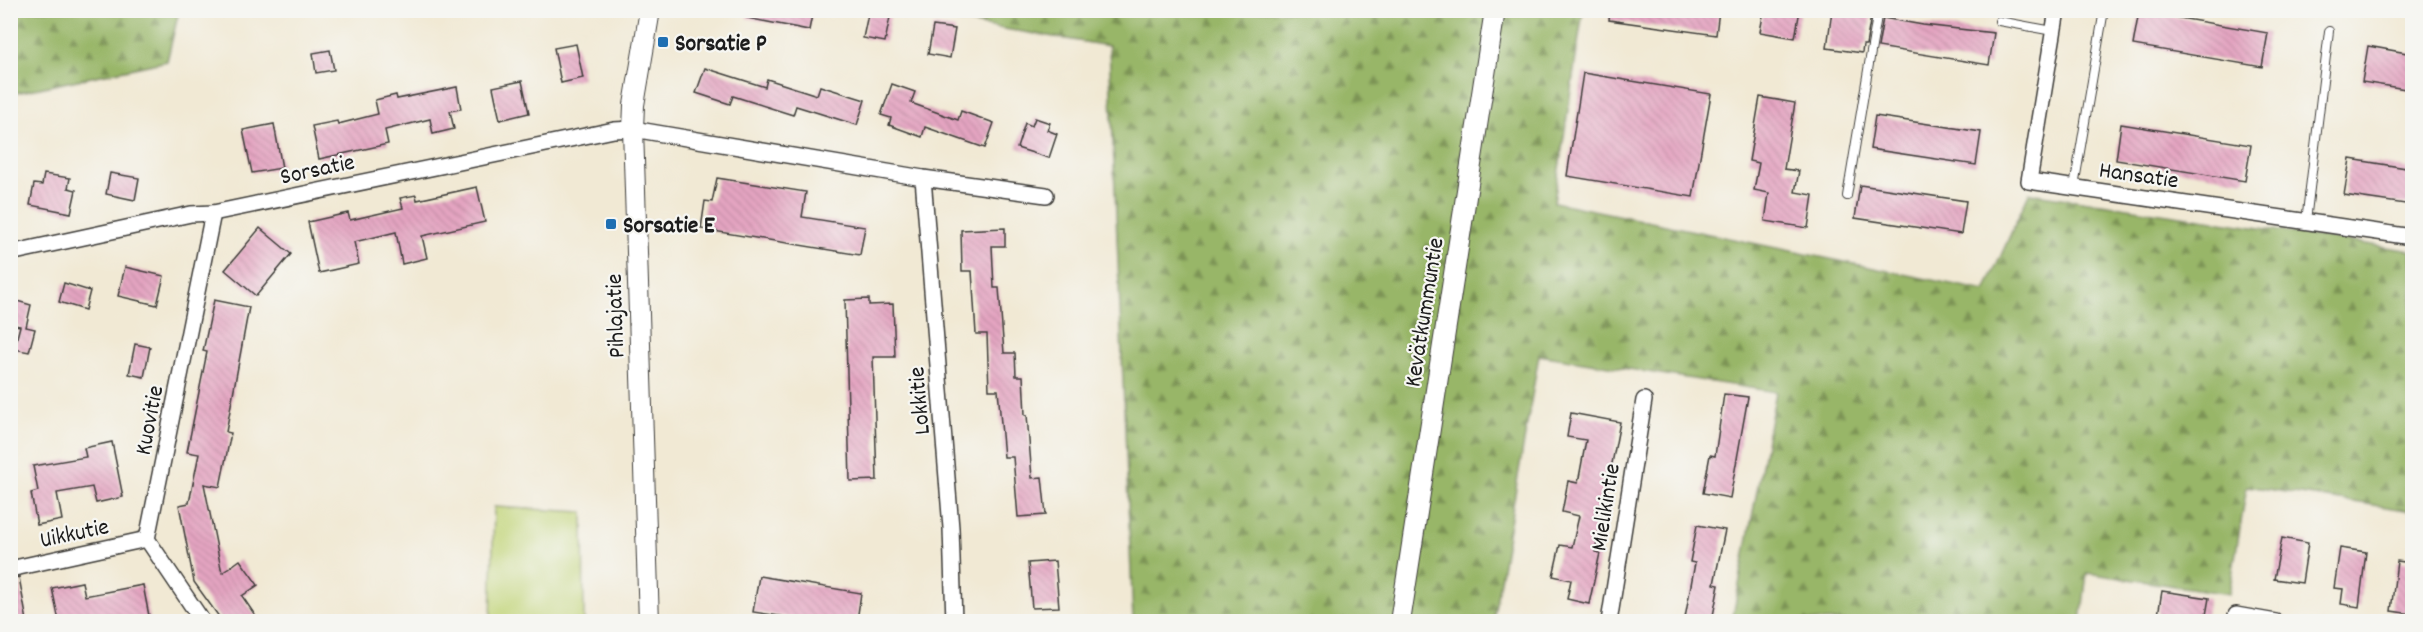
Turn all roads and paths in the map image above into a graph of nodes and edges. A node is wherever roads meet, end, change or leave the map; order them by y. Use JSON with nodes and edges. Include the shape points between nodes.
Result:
{"nodes":[{"id":1,"x":650,"y":10,"type":"edge"},
{"id":2,"x":1495,"y":10,"type":"edge"},
{"id":3,"x":1878,"y":10,"type":"edge"},
{"id":4,"x":2057,"y":10,"type":"edge"},
{"id":5,"x":2104,"y":10,"type":"edge"},
{"id":6,"x":1999,"y":21,"type":"dead end"},
{"id":7,"x":2054,"y":30,"type":"junction"},
{"id":8,"x":2329,"y":31,"type":"dead end"},
{"id":9,"x":633,"y":129,"type":"junction"},
{"id":10,"x":923,"y":178,"type":"junction"},
{"id":11,"x":2074,"y":187,"type":"junction"},
{"id":12,"x":1046,"y":195,"type":"dead end"},
{"id":13,"x":1846,"y":196,"type":"dead end"},
{"id":14,"x":213,"y":213,"type":"junction"},
{"id":15,"x":2306,"y":221,"type":"junction"},
{"id":16,"x":2412,"y":237,"type":"edge"},
{"id":17,"x":10,"y":253,"type":"edge"},
{"id":18,"x":1644,"y":400,"type":"dead end"},
{"id":19,"x":147,"y":539,"type":"junction"},
{"id":20,"x":10,"y":569,"type":"edge"},
{"id":21,"x":203,"y":621,"type":"edge"},
{"id":22,"x":649,"y":621,"type":"edge"},
{"id":23,"x":954,"y":621,"type":"edge"},
{"id":24,"x":1400,"y":621,"type":"edge"},
{"id":25,"x":1609,"y":621,"type":"edge"},
{"id":26,"x":2235,"y":621,"type":"edge"},
{"id":27,"x":2276,"y":621,"type":"edge"}],
"edges":[{"from":1,"to":9,"type":"street","name":"Pihlajatie"},
{"from":2,"to":24,"type":"street","name":"Kevätkummuntie"},
{"from":3,"to":13,"type":"lane"},
{"from":4,"to":7,"type":"street","name":"Hansatie"},
{"from":5,"to":11,"type":"lane"},
{"from":6,"to":7,"type":"lane"},
{"from":7,"to":11,"type":"street","name":"Hansatie","via":[[2029,181]]},
{"from":8,"to":15,"type":"lane"},
{"from":9,"to":10,"type":"street"},
{"from":9,"to":14,"type":"street","name":"Sorsatie"},
{"from":9,"to":22,"type":"street","name":"Pihlajatie"},
{"from":10,"to":12,"type":"street"},
{"from":10,"to":23,"type":"street","name":"Lokkitie","via":[[951,528]]},
{"from":11,"to":15,"type":"street","name":"Hansatie"},
{"from":14,"to":17,"type":"street","name":"Sorsatie","via":[[191,214]]},
{"from":14,"to":19,"type":"street","name":"Kuovitie"},
{"from":15,"to":16,"type":"street","name":"Hansatie"},
{"from":18,"to":25,"type":"street","name":"Mielikintie"},
{"from":19,"to":20,"type":"street","name":"Uikkutie"},
{"from":19,"to":21,"type":"street"},
{"from":26,"to":27,"type":"street","via":[[2236,615]]}]}
